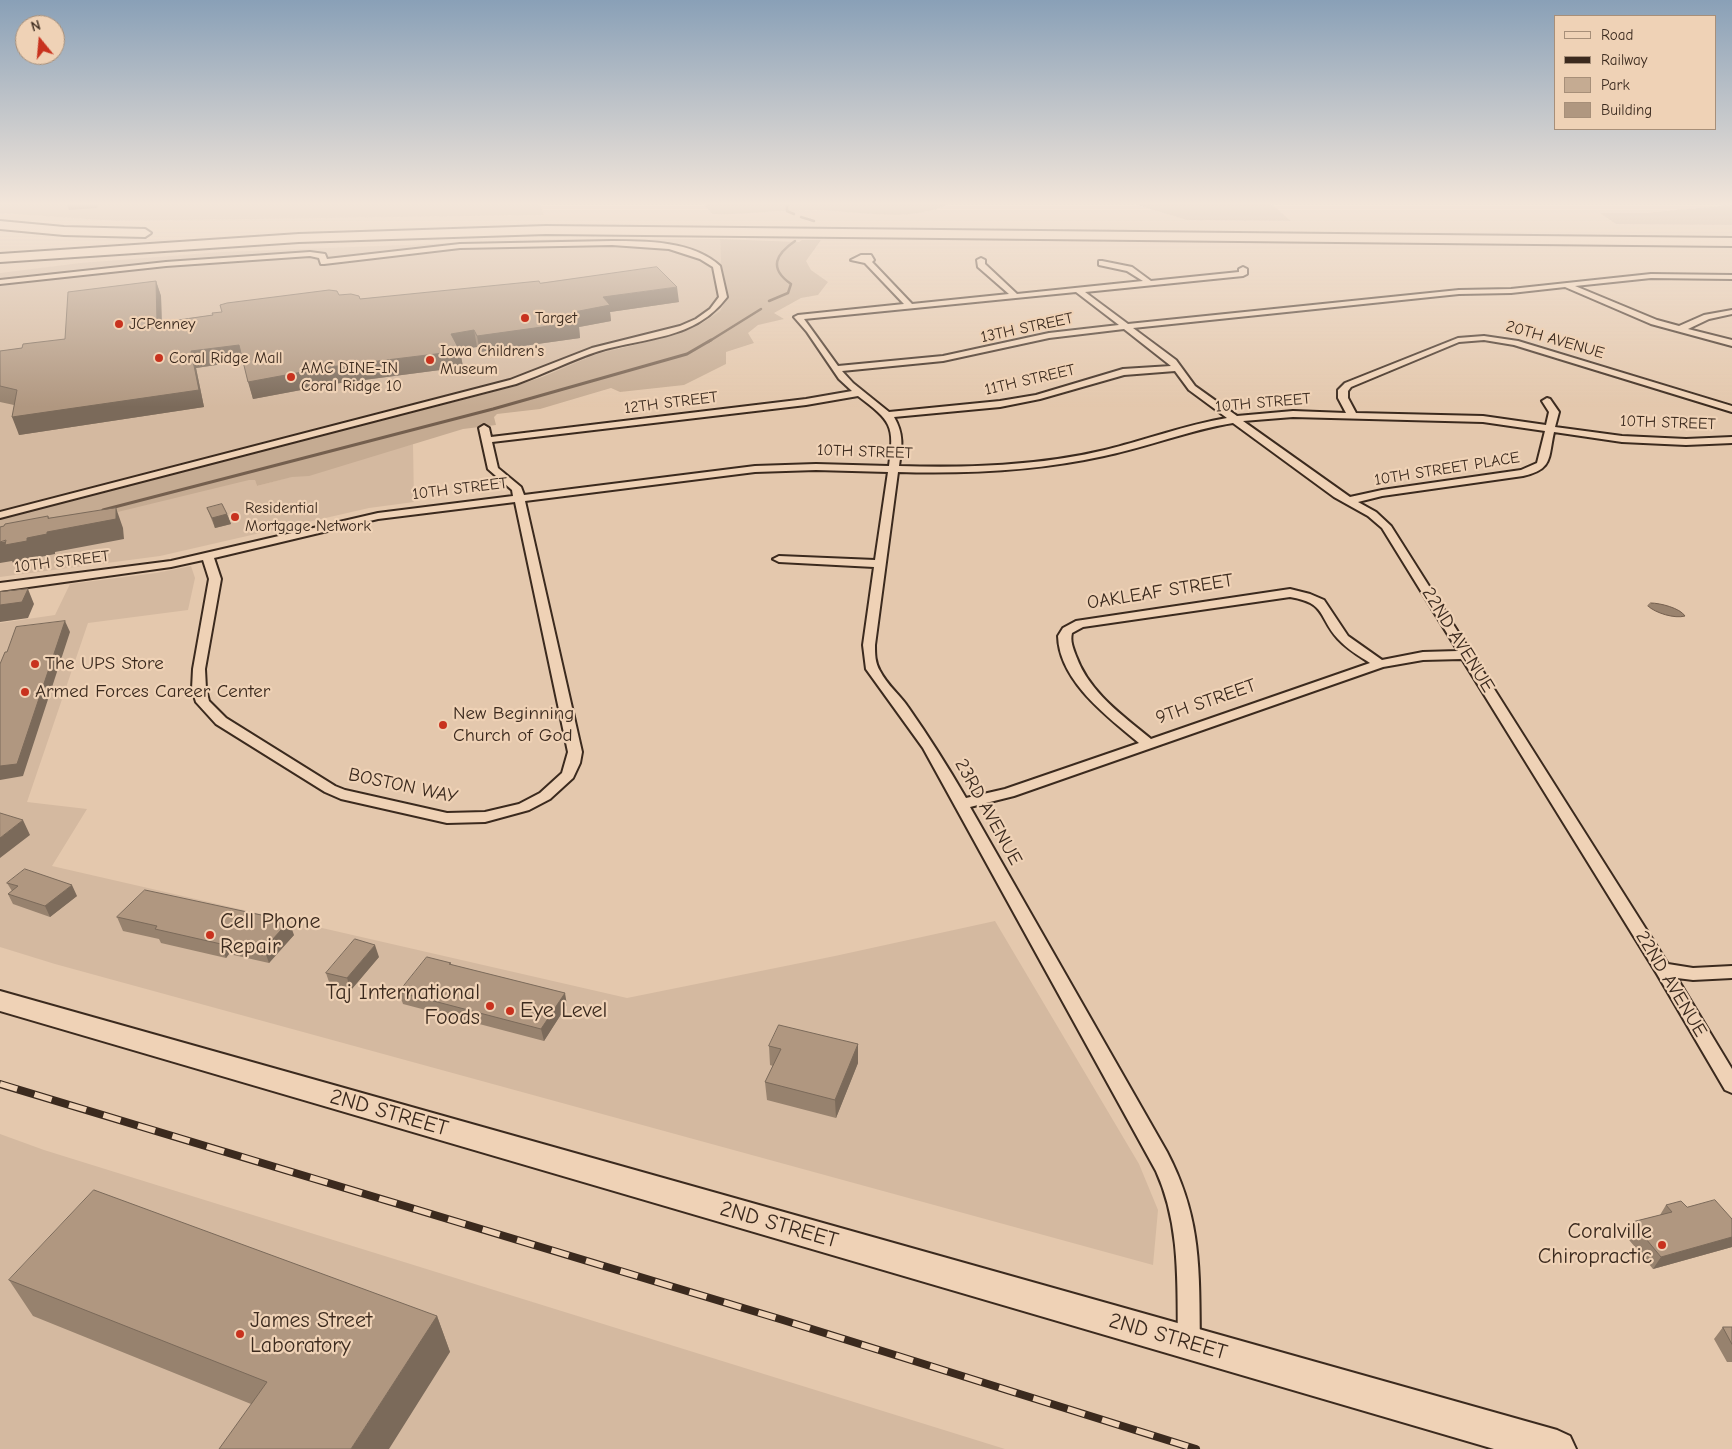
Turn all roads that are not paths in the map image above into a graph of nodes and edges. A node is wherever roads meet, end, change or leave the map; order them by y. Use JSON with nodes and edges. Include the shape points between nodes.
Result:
{"nodes":[{"id":1,"x":96,"y":272,"type":"edge"},
{"id":2,"x":717,"y":272,"type":"edge"},
{"id":3,"x":877,"y":272,"type":"edge"},
{"id":4,"x":988,"y":272,"type":"edge"},
{"id":5,"x":1133,"y":272,"type":"edge"},
{"id":6,"x":1244,"y":272,"type":"edge"},
{"id":7,"x":1732,"y":277,"type":"edge"},
{"id":8,"x":0,"y":282,"type":"edge"},
{"id":9,"x":1150,"y":283,"type":"junction"},
{"id":10,"x":1566,"y":285,"type":"junction"},
{"id":11,"x":1079,"y":291,"type":"junction"},
{"id":12,"x":1016,"y":296,"type":"junction"},
{"id":13,"x":911,"y":306,"type":"junction"},
{"id":14,"x":1732,"y":312,"type":"edge"},
{"id":15,"x":1125,"y":326,"type":"junction"},
{"id":16,"x":1680,"y":329,"type":"junction"},
{"id":17,"x":1732,"y":343,"type":"edge"},
{"id":18,"x":1177,"y":368,"type":"junction"},
{"id":19,"x":836,"y":369,"type":"junction"},
{"id":20,"x":859,"y":393,"type":"junction"},
{"id":21,"x":1547,"y":401,"type":"dead end"},
{"id":22,"x":1732,"y":410,"type":"edge"},
{"id":23,"x":888,"y":415,"type":"junction"},
{"id":24,"x":1352,"y":415,"type":"junction"},
{"id":25,"x":1235,"y":419,"type":"junction"},
{"id":26,"x":484,"y":428,"type":"dead end"},
{"id":27,"x":1550,"y":429,"type":"junction"},
{"id":28,"x":486,"y":440,"type":"junction"},
{"id":29,"x":1732,"y":440,"type":"edge"},
{"id":30,"x":894,"y":469,"type":"junction"},
{"id":31,"x":520,"y":498,"type":"junction"},
{"id":32,"x":1348,"y":501,"type":"junction"},
{"id":33,"x":0,"y":515,"type":"edge"},
{"id":34,"x":207,"y":555,"type":"junction"},
{"id":35,"x":779,"y":559,"type":"dead end"},
{"id":36,"x":880,"y":564,"type":"junction"},
{"id":37,"x":0,"y":587,"type":"edge"},
{"id":38,"x":1467,"y":654,"type":"junction"},
{"id":39,"x":1380,"y":664,"type":"junction"},
{"id":40,"x":1149,"y":744,"type":"junction"},
{"id":41,"x":961,"y":804,"type":"junction"},
{"id":42,"x":1663,"y":970,"type":"junction"},
{"id":43,"x":1732,"y":972,"type":"edge"},
{"id":44,"x":0,"y":1001,"type":"edge"},
{"id":45,"x":1732,"y":1086,"type":"edge"},
{"id":46,"x":1189,"y":1344,"type":"junction"},
{"id":47,"x":1557,"y":1449,"type":"edge"}],
"edges":[{"from":1,"to":8,"type":"street"},
{"from":2,"to":33,"type":"street","via":[[723,297],[708,315],[691,324],[601,348],[513,382]]},
{"from":3,"to":13,"type":"street"},
{"from":4,"to":12,"type":"street"},
{"from":5,"to":9,"type":"street"},
{"from":6,"to":9,"type":"street"},
{"from":7,"to":10,"type":"street","name":"13TH STREET","via":[[1669,275]]},
{"from":9,"to":11,"type":"street"},
{"from":10,"to":15,"type":"street","name":"13TH STREET","via":[[1459,292]]},
{"from":10,"to":16,"type":"street","via":[[1642,318]]},
{"from":11,"to":12,"type":"street"},
{"from":11,"to":15,"type":"street","name":"22ND AVENUE"},
{"from":12,"to":13,"type":"street"},
{"from":13,"to":19,"type":"street","name":"23RD AVENUE","via":[[798,317]]},
{"from":14,"to":16,"type":"street","via":[[1707,317]]},
{"from":15,"to":18,"type":"street","name":"22ND AVENUE"},
{"from":15,"to":19,"type":"street","name":"13TH STREET","via":[[1041,336],[943,359]]},
{"from":16,"to":17,"type":"street"},
{"from":18,"to":23,"type":"street","name":"11TH STREET","via":[[1123,372],[1000,404]]},
{"from":18,"to":25,"type":"street","name":"22ND AVENUE","via":[[1192,388]]},
{"from":19,"to":20,"type":"street","name":"23RD AVENUE"},
{"from":20,"to":23,"type":"street","name":"23RD AVENUE"},
{"from":20,"to":28,"type":"street","name":"12TH STREET"},
{"from":21,"to":27,"type":"street","name":"10TH STREET PLACE","via":[[1554,412]]},
{"from":22,"to":24,"type":"street","name":"20TH AVENUE","via":[[1524,346],[1484,338],[1458,340],[1348,385],[1343,390],[1343,398]]},
{"from":23,"to":30,"type":"street","name":"23RD AVENUE","via":[[897,430],[898,439]]},
{"from":24,"to":25,"type":"street","name":"10TH STREET","via":[[1293,414]]},
{"from":24,"to":27,"type":"street","name":"10TH STREET","via":[[1483,419]]},
{"from":25,"to":30,"type":"street","name":"10TH STREET","via":[[1062,462],[979,470]]},
{"from":25,"to":32,"type":"street","name":"22ND AVENUE"},
{"from":26,"to":28,"type":"street"},
{"from":27,"to":29,"type":"street","name":"10TH STREET","via":[[1646,441]]},
{"from":27,"to":32,"type":"street","name":"10TH STREET PLACE","via":[[1542,464],[1531,471]]},
{"from":28,"to":31,"type":"street","via":[[493,468],[517,489]]},
{"from":30,"to":31,"type":"street","name":"10TH STREET","via":[[755,469]]},
{"from":30,"to":36,"type":"street","name":"23RD AVENUE"},
{"from":31,"to":34,"type":"street","name":"10TH STREET","via":[[356,520]]},
{"from":31,"to":34,"type":"street","name":"BOSTON WAY","via":[[575,752],[574,764],[568,775],[545,796],[524,807],[485,817],[447,818],[341,794],[228,726],[211,712],[199,689],[198,669],[216,579]]},
{"from":32,"to":38,"type":"street","name":"22ND AVENUE","via":[[1386,526]]},
{"from":34,"to":37,"type":"street","name":"10TH STREET","via":[[150,567]]},
{"from":35,"to":36,"type":"street"},
{"from":36,"to":41,"type":"street","name":"23RD AVENUE","via":[[869,657],[872,669],[910,719]]},
{"from":38,"to":39,"type":"street","name":"9TH STREET","via":[[1422,656]]},
{"from":38,"to":42,"type":"street","name":"22ND AVENUE"},
{"from":39,"to":40,"type":"street","name":"9TH STREET"},
{"from":39,"to":40,"type":"street","name":"OAKLEAF STREET","via":[[1340,635],[1326,608],[1319,602],[1290,593],[1071,627],[1064,638],[1069,660],[1081,683]]},
{"from":40,"to":41,"type":"street","name":"9TH STREET","via":[[1009,793]]},
{"from":41,"to":46,"type":"street","name":"23RD AVENUE","via":[[1173,1184],[1186,1240]]},
{"from":42,"to":43,"type":"street","via":[[1693,974]]},
{"from":42,"to":45,"type":"street","name":"22ND AVENUE"},
{"from":44,"to":46,"type":"main road","name":"2ND STREET"},
{"from":46,"to":47,"type":"main road","name":"2ND STREET"}]}
